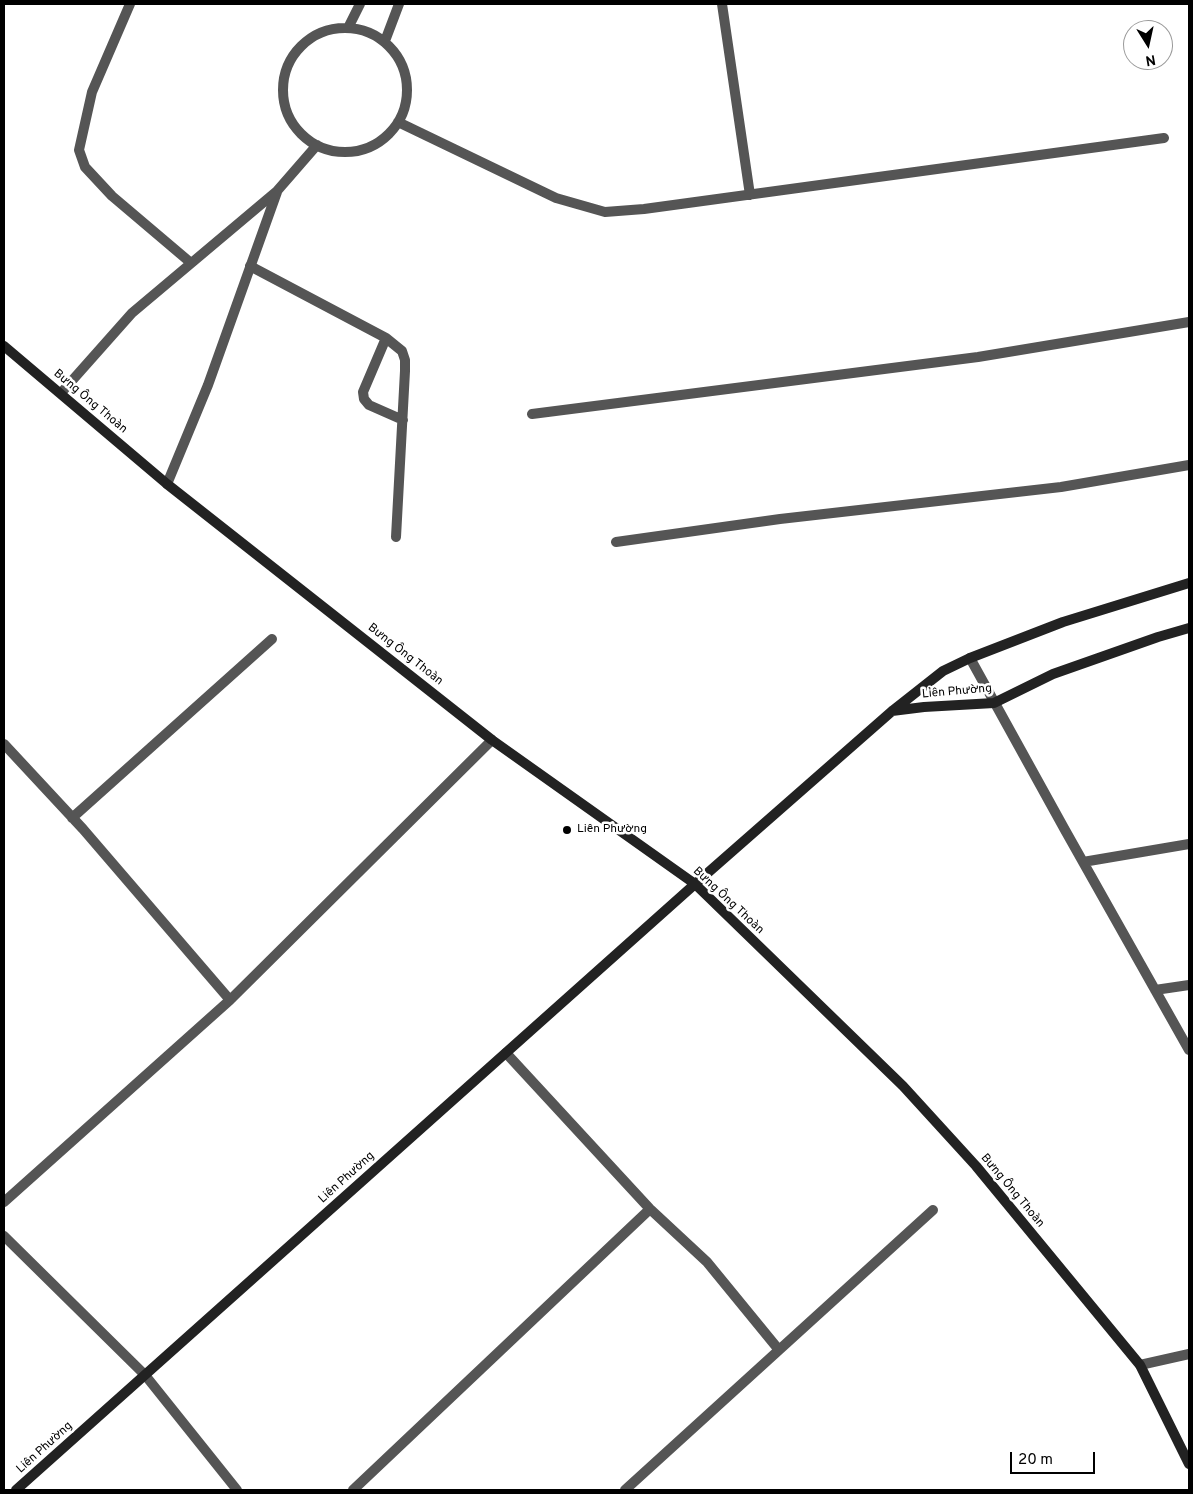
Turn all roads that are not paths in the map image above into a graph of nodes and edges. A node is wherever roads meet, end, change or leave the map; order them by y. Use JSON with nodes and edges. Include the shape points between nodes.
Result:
{"nodes":[{"id":1,"x":130,"y":4,"type":"edge"},
{"id":2,"x":360,"y":4,"type":"edge"},
{"id":3,"x":399,"y":4,"type":"edge"},
{"id":4,"x":722,"y":4,"type":"edge"},
{"id":5,"x":348,"y":28,"type":"junction"},
{"id":6,"x":385,"y":41,"type":"junction"},
{"id":7,"x":398,"y":122,"type":"junction"},
{"id":8,"x":1164,"y":138,"type":"dead end"},
{"id":9,"x":317,"y":145,"type":"junction"},
{"id":10,"x":277,"y":191,"type":"junction"},
{"id":11,"x":750,"y":195,"type":"junction"},
{"id":12,"x":191,"y":262,"type":"junction"},
{"id":13,"x":250,"y":266,"type":"junction"},
{"id":14,"x":1189,"y":322,"type":"edge"},
{"id":15,"x":386,"y":338,"type":"junction"},
{"id":16,"x":4,"y":346,"type":"edge"},
{"id":17,"x":60,"y":393,"type":"junction"},
{"id":18,"x":532,"y":414,"type":"dead end"},
{"id":19,"x":403,"y":420,"type":"junction"},
{"id":20,"x":1189,"y":465,"type":"edge"},
{"id":21,"x":167,"y":484,"type":"junction"},
{"id":22,"x":396,"y":538,"type":"dead end"},
{"id":23,"x":616,"y":542,"type":"dead end"},
{"id":24,"x":1189,"y":583,"type":"edge"},
{"id":25,"x":1189,"y":628,"type":"edge"},
{"id":26,"x":272,"y":639,"type":"dead end"},
{"id":27,"x":970,"y":658,"type":"junction"},
{"id":28,"x":994,"y":703,"type":"junction"},
{"id":29,"x":891,"y":712,"type":"junction"},
{"id":30,"x":492,"y":740,"type":"junction"},
{"id":31,"x":4,"y":744,"type":"edge"},
{"id":32,"x":72,"y":818,"type":"junction"},
{"id":33,"x":1189,"y":844,"type":"edge"},
{"id":34,"x":1083,"y":862,"type":"junction"},
{"id":35,"x":695,"y":884,"type":"junction"},
{"id":36,"x":1189,"y":985,"type":"edge"},
{"id":37,"x":1155,"y":990,"type":"junction"},
{"id":38,"x":230,"y":1000,"type":"junction"},
{"id":39,"x":1189,"y":1050,"type":"edge"},
{"id":40,"x":506,"y":1053,"type":"junction"},
{"id":41,"x":4,"y":1202,"type":"edge"},
{"id":42,"x":650,"y":1210,"type":"junction"},
{"id":43,"x":932,"y":1210,"type":"dead end"},
{"id":44,"x":4,"y":1236,"type":"edge"},
{"id":45,"x":779,"y":1350,"type":"junction"},
{"id":46,"x":1189,"y":1354,"type":"edge"},
{"id":47,"x":1140,"y":1365,"type":"junction"},
{"id":48,"x":145,"y":1375,"type":"junction"},
{"id":49,"x":1189,"y":1464,"type":"edge"},
{"id":50,"x":16,"y":1490,"type":"edge"},
{"id":51,"x":237,"y":1490,"type":"edge"},
{"id":52,"x":353,"y":1490,"type":"edge"},
{"id":53,"x":626,"y":1490,"type":"edge"}],
"edges":[{"from":1,"to":12,"type":"street","via":[[92,92],[79,150],[85,167],[112,196]]},
{"from":2,"to":5,"type":"street"},
{"from":3,"to":6,"type":"street"},
{"from":4,"to":11,"type":"street"},
{"from":5,"to":6,"type":"street","via":[[368,32]]},
{"from":5,"to":9,"type":"street","via":[[327,30],[308,40],[294,56],[285,74],[283,95],[288,115],[300,133]]},
{"from":6,"to":7,"type":"street","via":[[398,56],[406,75],[408,95]]},
{"from":7,"to":9,"type":"street","via":[[377,144],[358,151],[337,152]]},
{"from":7,"to":11,"type":"street","via":[[556,198],[604,212]]},
{"from":8,"to":11,"type":"street"},
{"from":9,"to":10,"type":"street"},
{"from":10,"to":12,"type":"street"},
{"from":10,"to":13,"type":"street"},
{"from":12,"to":17,"type":"street","via":[[132,313]]},
{"from":13,"to":15,"type":"street"},
{"from":13,"to":21,"type":"street","via":[[208,385]]},
{"from":14,"to":18,"type":"street","via":[[978,357]]},
{"from":15,"to":19,"type":"street","via":[[402,352],[405,360]]},
{"from":15,"to":19,"type":"street","via":[[363,392],[364,399],[369,405]]},
{"from":16,"to":17,"type":"street","name":"Bưng Ông Thoàn"},
{"from":17,"to":21,"type":"street","name":"Bưng Ông Thoàn"},
{"from":19,"to":22,"type":"street"},
{"from":20,"to":23,"type":"street","via":[[1060,486]]},
{"from":21,"to":30,"type":"street","name":"Bưng Ông Thoàn"},
{"from":24,"to":27,"type":"street","name":"Liên Phường","via":[[1063,622]]},
{"from":25,"to":28,"type":"street","name":"Liên Phường","via":[[1053,674]]},
{"from":26,"to":32,"type":"street"},
{"from":27,"to":28,"type":"street"},
{"from":27,"to":29,"type":"street","name":"Liên Phường","via":[[943,671]]},
{"from":28,"to":29,"type":"street","name":"Liên Phường"},
{"from":28,"to":34,"type":"street"},
{"from":29,"to":35,"type":"street","name":"Liên Phường"},
{"from":30,"to":35,"type":"street","name":"Bưng Ông Thoàn"},
{"from":30,"to":38,"type":"street"},
{"from":31,"to":32,"type":"street"},
{"from":32,"to":38,"type":"street"},
{"from":33,"to":34,"type":"street"},
{"from":34,"to":37,"type":"street"},
{"from":35,"to":40,"type":"street","name":"Liên Phường"},
{"from":35,"to":47,"type":"street","name":"Bưng Ông Thoàn","via":[[909,1093],[976,1166]]},
{"from":36,"to":37,"type":"street"},
{"from":37,"to":39,"type":"street"},
{"from":38,"to":41,"type":"street"},
{"from":40,"to":42,"type":"street"},
{"from":40,"to":48,"type":"street","name":"Liên Phường"},
{"from":42,"to":45,"type":"street","via":[[707,1262]]},
{"from":42,"to":52,"type":"street"},
{"from":43,"to":45,"type":"street"},
{"from":44,"to":48,"type":"street"},
{"from":45,"to":53,"type":"street"},
{"from":46,"to":47,"type":"street"},
{"from":47,"to":49,"type":"street","name":"Bưng Ông Thoàn"},
{"from":48,"to":50,"type":"street","name":"Liên Phường"},
{"from":48,"to":51,"type":"street"}]}
